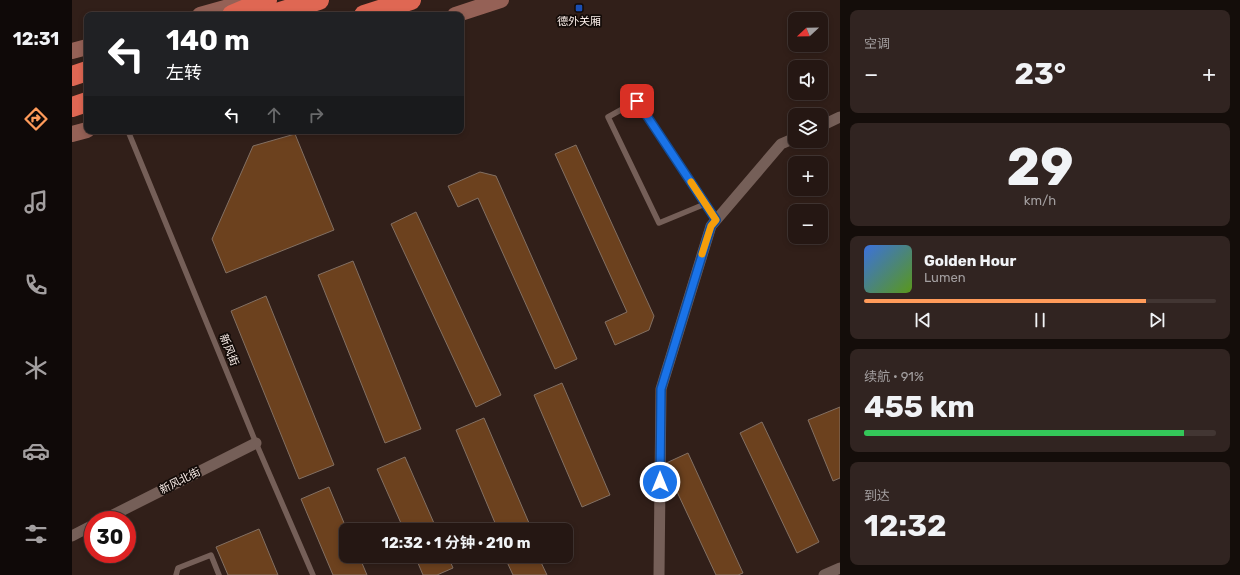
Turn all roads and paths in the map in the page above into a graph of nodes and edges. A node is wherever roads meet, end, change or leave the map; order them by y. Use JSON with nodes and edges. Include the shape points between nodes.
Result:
{"nodes":[{"id":1,"x":253,"y":0,"type":"edge"},
{"id":2,"x":267,"y":0,"type":"edge"},
{"id":3,"x":318,"y":0,"type":"edge"},
{"id":4,"x":411,"y":0,"type":"edge"},
{"id":5,"x":502,"y":0,"type":"edge"},
{"id":6,"x":211,"y":12,"type":"edge"},
{"id":7,"x":239,"y":12,"type":"edge"},
{"id":8,"x":280,"y":12,"type":"edge"},
{"id":9,"x":373,"y":12,"type":"edge"},
{"id":10,"x":464,"y":12,"type":"edge"},
{"id":11,"x":84,"y":48,"type":"edge"},
{"id":12,"x":72,"y":51,"type":"edge"},
{"id":13,"x":84,"y":72,"type":"edge"},
{"id":14,"x":72,"y":76,"type":"edge"},
{"id":15,"x":84,"y":103,"type":"edge"},
{"id":16,"x":72,"y":107,"type":"edge"},
{"id":17,"x":840,"y":118,"type":"edge"},
{"id":18,"x":828,"y":123,"type":"edge"},
{"id":19,"x":84,"y":131,"type":"edge"},
{"id":20,"x":72,"y":134,"type":"edge"},
{"id":21,"x":129,"y":134,"type":"edge"},
{"id":22,"x":788,"y":141,"type":"edge"},
{"id":23,"x":705,"y":204,"type":"junction"},
{"id":24,"x":716,"y":220,"type":"junction"},
{"id":25,"x":256,"y":443,"type":"junction"},
{"id":26,"x":121,"y":511,"type":"edge"},
{"id":27,"x":84,"y":530,"type":"edge"},
{"id":28,"x":72,"y":536,"type":"edge"},
{"id":29,"x":840,"y":568,"type":"edge"},
{"id":30,"x":176,"y":575,"type":"edge"},
{"id":31,"x":219,"y":575,"type":"edge"},
{"id":32,"x":313,"y":575,"type":"edge"},
{"id":33,"x":660,"y":575,"type":"edge"},
{"id":34,"x":824,"y":575,"type":"edge"}],
"edges":[{"from":1,"to":6,"type":"main road"},
{"from":2,"to":7,"type":"highway"},
{"from":3,"to":8,"type":"highway"},
{"from":4,"to":9,"type":"highway"},
{"from":5,"to":10,"type":"main road"},
{"from":11,"to":12,"type":"main road"},
{"from":13,"to":14,"type":"highway"},
{"from":15,"to":16,"type":"highway"},
{"from":17,"to":18,"type":"street"},
{"from":19,"to":20,"type":"main road"},
{"from":21,"to":25,"type":"lane","name":"新风街"},
{"from":22,"to":24,"type":"street","via":[[781,144]]},
{"from":23,"to":23,"type":"lane","via":[[637,101],[608,117],[659,223]]},
{"from":23,"to":24,"type":"lane"},
{"from":24,"to":33,"type":"street","via":[[711,226],[661,389]]},
{"from":25,"to":26,"type":"street","name":"新风北街"},
{"from":25,"to":32,"type":"lane","name":"新风街"},
{"from":27,"to":28,"type":"street"},
{"from":29,"to":34,"type":"street"},
{"from":30,"to":31,"type":"lane","via":[[178,568],[211,555]]}]}
